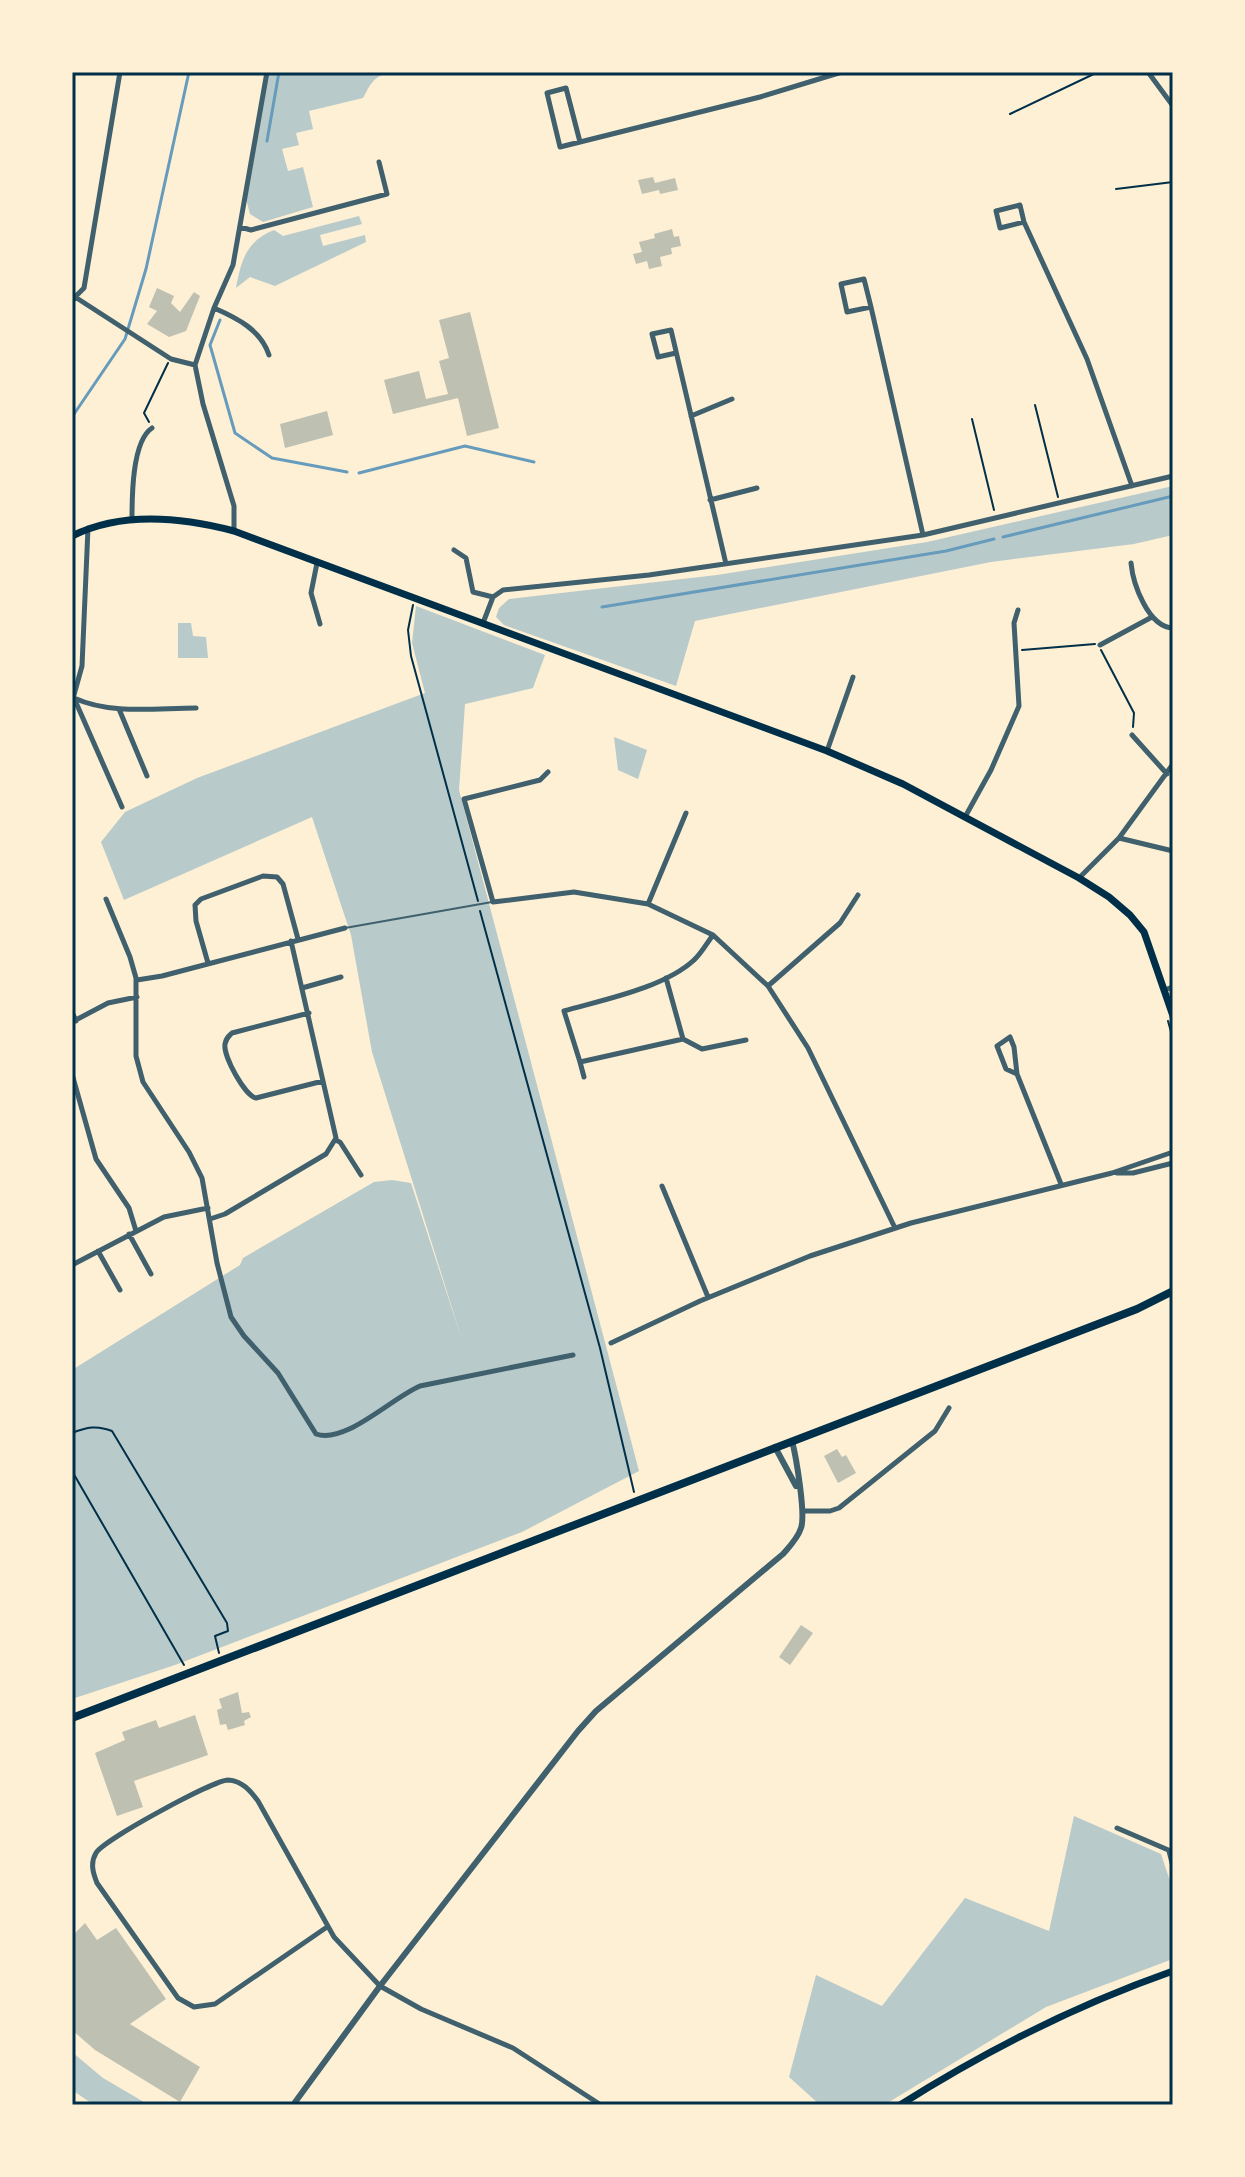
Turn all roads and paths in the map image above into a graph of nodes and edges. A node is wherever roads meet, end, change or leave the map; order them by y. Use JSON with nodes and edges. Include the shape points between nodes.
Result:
{"nodes":[{"id":1,"x":120,"y":72,"type":"edge"},
{"id":2,"x":267,"y":72,"type":"edge"},
{"id":3,"x":842,"y":72,"type":"edge"},
{"id":4,"x":1098,"y":72,"type":"edge"},
{"id":5,"x":1148,"y":72,"type":"edge"},
{"id":6,"x":1173,"y":106,"type":"edge"},
{"id":7,"x":1010,"y":114,"type":"dead end"},
{"id":8,"x":580,"y":142,"type":"junction"},
{"id":9,"x":379,"y":162,"type":"dead end"},
{"id":10,"x":1173,"y":182,"type":"edge"},
{"id":11,"x":1116,"y":189,"type":"dead end"},
{"id":12,"x":1024,"y":222,"type":"junction"},
{"id":13,"x":240,"y":227,"type":"junction"},
{"id":14,"x":73,"y":297,"type":"edge"},
{"id":15,"x":871,"y":307,"type":"junction"},
{"id":16,"x":214,"y":308,"type":"junction"},
{"id":17,"x":676,"y":353,"type":"junction"},
{"id":18,"x":269,"y":355,"type":"dead end"},
{"id":19,"x":171,"y":359,"type":"junction"},
{"id":20,"x":195,"y":365,"type":"junction"},
{"id":21,"x":732,"y":399,"type":"dead end"},
{"id":22,"x":1035,"y":405,"type":"dead end"},
{"id":23,"x":691,"y":416,"type":"junction"},
{"id":24,"x":972,"y":419,"type":"dead end"},
{"id":25,"x":152,"y":428,"type":"joint"},
{"id":26,"x":1173,"y":476,"type":"edge"},
{"id":27,"x":1132,"y":486,"type":"junction"},
{"id":28,"x":757,"y":488,"type":"dead end"},
{"id":29,"x":710,"y":500,"type":"junction"},
{"id":30,"x":1059,"y":504,"type":"junction"},
{"id":31,"x":132,"y":519,"type":"junction"},
{"id":32,"x":996,"y":519,"type":"junction"},
{"id":33,"x":88,"y":528,"type":"junction"},
{"id":34,"x":234,"y":531,"type":"junction"},
{"id":35,"x":923,"y":535,"type":"junction"},
{"id":36,"x":72,"y":536,"type":"edge"},
{"id":37,"x":454,"y":550,"type":"dead end"},
{"id":38,"x":317,"y":563,"type":"junction"},
{"id":39,"x":1131,"y":563,"type":"dead end"},
{"id":40,"x":726,"y":564,"type":"junction"},
{"id":41,"x":493,"y":597,"type":"junction"},
{"id":42,"x":413,"y":604,"type":"dead end"},
{"id":43,"x":1018,"y":610,"type":"dead end"},
{"id":44,"x":1152,"y":617,"type":"junction"},
{"id":45,"x":483,"y":623,"type":"junction"},
{"id":46,"x":320,"y":624,"type":"dead end"},
{"id":47,"x":1173,"y":628,"type":"edge"},
{"id":48,"x":1100,"y":645,"type":"junction"},
{"id":49,"x":1017,"y":652,"type":"junction"},
{"id":50,"x":853,"y":677,"type":"dead end"},
{"id":51,"x":73,"y":700,"type":"edge"},
{"id":52,"x":196,"y":708,"type":"dead end"},
{"id":53,"x":119,"y":709,"type":"junction"},
{"id":54,"x":1132,"y":735,"type":"joint"},
{"id":55,"x":827,"y":751,"type":"junction"},
{"id":56,"x":1173,"y":764,"type":"edge"},
{"id":57,"x":548,"y":772,"type":"dead end"},
{"id":58,"x":1167,"y":774,"type":"junction"},
{"id":59,"x":147,"y":776,"type":"dead end"},
{"id":60,"x":122,"y":807,"type":"dead end"},
{"id":61,"x":686,"y":813,"type":"dead end"},
{"id":62,"x":965,"y":817,"type":"junction"},
{"id":63,"x":1119,"y":838,"type":"junction"},
{"id":64,"x":1173,"y":851,"type":"edge"},
{"id":65,"x":1079,"y":878,"type":"junction"},
{"id":66,"x":858,"y":895,"type":"dead end"},
{"id":67,"x":106,"y":899,"type":"dead end"},
{"id":68,"x":493,"y":902,"type":"junction"},
{"id":69,"x":648,"y":904,"type":"junction"},
{"id":70,"x":479,"y":905,"type":"junction"},
{"id":71,"x":345,"y":928,"type":"joint"},
{"id":72,"x":713,"y":935,"type":"junction"},
{"id":73,"x":298,"y":939,"type":"junction"},
{"id":74,"x":291,"y":941,"type":"junction"},
{"id":75,"x":208,"y":963,"type":"junction"},
{"id":76,"x":341,"y":977,"type":"dead end"},
{"id":77,"x":666,"y":978,"type":"junction"},
{"id":78,"x":136,"y":980,"type":"junction"},
{"id":79,"x":768,"y":986,"type":"junction"},
{"id":80,"x":1173,"y":987,"type":"edge"},
{"id":81,"x":302,"y":988,"type":"junction"},
{"id":82,"x":1164,"y":990,"type":"junction"},
{"id":83,"x":137,"y":997,"type":"junction"},
{"id":84,"x":72,"y":1012,"type":"edge"},
{"id":85,"x":309,"y":1013,"type":"junction"},
{"id":86,"x":1169,"y":1014,"type":"edge"},
{"id":87,"x":74,"y":1021,"type":"edge"},
{"id":88,"x":683,"y":1039,"type":"junction"},
{"id":89,"x":1173,"y":1039,"type":"edge"},
{"id":90,"x":746,"y":1040,"type":"dead end"},
{"id":91,"x":580,"y":1062,"type":"junction"},
{"id":92,"x":72,"y":1074,"type":"edge"},
{"id":93,"x":1017,"y":1074,"type":"junction"},
{"id":94,"x":584,"y":1077,"type":"dead end"},
{"id":95,"x":323,"y":1081,"type":"junction"},
{"id":96,"x":335,"y":1140,"type":"junction"},
{"id":97,"x":1173,"y":1152,"type":"edge"},
{"id":98,"x":1173,"y":1163,"type":"edge"},
{"id":99,"x":1112,"y":1173,"type":"junction"},
{"id":100,"x":361,"y":1175,"type":"dead end"},
{"id":101,"x":1061,"y":1184,"type":"junction"},
{"id":102,"x":662,"y":1186,"type":"dead end"},
{"id":103,"x":208,"y":1208,"type":"junction"},
{"id":104,"x":210,"y":1219,"type":"junction"},
{"id":105,"x":895,"y":1228,"type":"junction"},
{"id":106,"x":136,"y":1231,"type":"junction"},
{"id":107,"x":129,"y":1234,"type":"junction"},
{"id":108,"x":98,"y":1251,"type":"junction"},
{"id":109,"x":72,"y":1265,"type":"edge"},
{"id":110,"x":151,"y":1274,"type":"dead end"},
{"id":111,"x":120,"y":1290,"type":"dead end"},
{"id":112,"x":1173,"y":1294,"type":"edge"},
{"id":113,"x":708,"y":1297,"type":"junction"},
{"id":114,"x":611,"y":1343,"type":"dead end"},
{"id":115,"x":573,"y":1355,"type":"dead end"},
{"id":116,"x":949,"y":1408,"type":"dead end"},
{"id":117,"x":72,"y":1433,"type":"edge"},
{"id":118,"x":792,"y":1441,"type":"junction"},
{"id":119,"x":775,"y":1447,"type":"junction"},
{"id":120,"x":72,"y":1471,"type":"edge"},
{"id":121,"x":798,"y":1489,"type":"junction"},
{"id":122,"x":634,"y":1493,"type":"dead end"},
{"id":123,"x":803,"y":1511,"type":"junction"},
{"id":124,"x":219,"y":1653,"type":"dead end"},
{"id":125,"x":184,"y":1666,"type":"dead end"},
{"id":126,"x":72,"y":1718,"type":"edge"},
{"id":127,"x":1117,"y":1828,"type":"dead end"},
{"id":128,"x":1171,"y":1851,"type":"edge"},
{"id":129,"x":1173,"y":1867,"type":"edge"},
{"id":130,"x":327,"y":1927,"type":"junction"},
{"id":131,"x":1173,"y":1971,"type":"edge"},
{"id":132,"x":380,"y":1986,"type":"junction"},
{"id":133,"x":293,"y":2105,"type":"edge"},
{"id":134,"x":601,"y":2105,"type":"edge"},
{"id":135,"x":900,"y":2105,"type":"edge"}],
"edges":[{"from":1,"to":14,"type":"street","via":[[84,288]]},
{"from":2,"to":13,"type":"street"},
{"from":3,"to":8,"type":"street"},
{"from":4,"to":7,"type":"path"},
{"from":5,"to":6,"type":"street"},
{"from":8,"to":8,"type":"street","via":[[560,147],[547,93],[566,88]]},
{"from":9,"to":13,"type":"street","via":[[387,194],[251,230]]},
{"from":10,"to":11,"type":"path"},
{"from":12,"to":12,"type":"street","via":[[1000,228],[996,211],[1020,205]]},
{"from":12,"to":27,"type":"street","via":[[1091,369]]},
{"from":13,"to":16,"type":"street","via":[[233,265]]},
{"from":14,"to":19,"type":"street"},
{"from":15,"to":15,"type":"street","via":[[864,279],[841,284],[847,312]]},
{"from":15,"to":35,"type":"street"},
{"from":16,"to":18,"type":"street","via":[[265,341]]},
{"from":16,"to":20,"type":"street"},
{"from":17,"to":17,"type":"street","via":[[658,357],[652,334],[671,330]]},
{"from":17,"to":23,"type":"street"},
{"from":19,"to":20,"type":"street"},
{"from":19,"to":25,"type":"path","via":[[144,413]]},
{"from":20,"to":34,"type":"street","via":[[234,506]]},
{"from":21,"to":23,"type":"street"},
{"from":22,"to":30,"type":"path"},
{"from":23,"to":29,"type":"street"},
{"from":24,"to":32,"type":"path"},
{"from":25,"to":31,"type":"street","via":[[146,431],[134,469]]},
{"from":26,"to":27,"type":"street"},
{"from":27,"to":30,"type":"street"},
{"from":28,"to":29,"type":"street"},
{"from":29,"to":40,"type":"street"},
{"from":30,"to":32,"type":"street"},
{"from":31,"to":33,"type":"main road"},
{"from":31,"to":34,"type":"main road","via":[[192,522]]},
{"from":32,"to":35,"type":"street"},
{"from":33,"to":36,"type":"main road"},
{"from":33,"to":51,"type":"street","via":[[82,666]]},
{"from":34,"to":38,"type":"main road"},
{"from":35,"to":40,"type":"street"},
{"from":37,"to":41,"type":"street","via":[[466,558],[473,592]]},
{"from":38,"to":45,"type":"main road"},
{"from":38,"to":46,"type":"street","via":[[311,593]]},
{"from":39,"to":44,"type":"street"},
{"from":40,"to":41,"type":"street","via":[[503,590]]},
{"from":41,"to":45,"type":"street"},
{"from":42,"to":70,"type":"path","via":[[411,656]]},
{"from":43,"to":49,"type":"street"},
{"from":44,"to":47,"type":"street"},
{"from":44,"to":48,"type":"street"},
{"from":45,"to":55,"type":"main road"},
{"from":48,"to":49,"type":"path"},
{"from":48,"to":54,"type":"path","via":[[1134,713]]},
{"from":49,"to":62,"type":"street","via":[[1019,706]]},
{"from":50,"to":55,"type":"street"},
{"from":51,"to":53,"type":"street"},
{"from":51,"to":60,"type":"street"},
{"from":52,"to":53,"type":"street"},
{"from":53,"to":59,"type":"street"},
{"from":54,"to":58,"type":"street"},
{"from":55,"to":62,"type":"main road"},
{"from":56,"to":58,"type":"street"},
{"from":57,"to":68,"type":"street","via":[[540,780],[464,799]]},
{"from":58,"to":63,"type":"street"},
{"from":61,"to":69,"type":"street"},
{"from":62,"to":65,"type":"main road"},
{"from":63,"to":64,"type":"street"},
{"from":63,"to":65,"type":"street"},
{"from":65,"to":82,"type":"main road","via":[[1109,897],[1144,932]]},
{"from":66,"to":79,"type":"street","via":[[840,923]]},
{"from":67,"to":78,"type":"street"},
{"from":68,"to":69,"type":"street","via":[[574,892]]},
{"from":68,"to":70,"type":"lane"},
{"from":69,"to":72,"type":"street"},
{"from":70,"to":71,"type":"lane"},
{"from":70,"to":122,"type":"path","via":[[600,1348]]},
{"from":71,"to":73,"type":"street"},
{"from":72,"to":77,"type":"street","via":[[694,961]]},
{"from":72,"to":79,"type":"street"},
{"from":73,"to":74,"type":"street"},
{"from":73,"to":75,"type":"street","via":[[283,884],[277,877],[263,876],[195,905]]},
{"from":74,"to":75,"type":"street"},
{"from":74,"to":81,"type":"street"},
{"from":75,"to":78,"type":"street"},
{"from":76,"to":81,"type":"street"},
{"from":77,"to":88,"type":"street"},
{"from":77,"to":91,"type":"street","via":[[564,1011]]},
{"from":78,"to":83,"type":"street"},
{"from":79,"to":105,"type":"street","via":[[808,1048]]},
{"from":80,"to":82,"type":"street"},
{"from":81,"to":85,"type":"street"},
{"from":82,"to":86,"type":"main road"},
{"from":83,"to":87,"type":"street","via":[[108,1003]]},
{"from":83,"to":103,"type":"street","via":[[136,1056],[143,1082],[189,1152]]},
{"from":84,"to":87,"type":"street"},
{"from":85,"to":95,"type":"street"},
{"from":85,"to":95,"type":"street","via":[[232,1033],[225,1051],[250,1097]]},
{"from":86,"to":89,"type":"path"},
{"from":88,"to":90,"type":"street","via":[[702,1049]]},
{"from":88,"to":91,"type":"street"},
{"from":91,"to":94,"type":"street"},
{"from":92,"to":106,"type":"street","via":[[96,1159],[129,1208]]},
{"from":93,"to":93,"type":"street","via":[[1006,1069],[997,1046],[1010,1037]]},
{"from":93,"to":101,"type":"street"},
{"from":95,"to":96,"type":"street"},
{"from":96,"to":100,"type":"street"},
{"from":96,"to":104,"type":"street","via":[[326,1154]]},
{"from":97,"to":99,"type":"street"},
{"from":98,"to":99,"type":"street"},
{"from":99,"to":101,"type":"street"},
{"from":101,"to":105,"type":"street"},
{"from":102,"to":113,"type":"street"},
{"from":103,"to":104,"type":"street"},
{"from":103,"to":106,"type":"street","via":[[164,1217]]},
{"from":104,"to":115,"type":"street","via":[[231,1317],[278,1373],[316,1434],[326,1437],[355,1427],[420,1386]]},
{"from":105,"to":113,"type":"street"},
{"from":106,"to":107,"type":"street"},
{"from":107,"to":108,"type":"street"},
{"from":107,"to":110,"type":"street"},
{"from":108,"to":109,"type":"street"},
{"from":108,"to":111,"type":"street"},
{"from":112,"to":118,"type":"main road"},
{"from":113,"to":114,"type":"street"},
{"from":116,"to":123,"type":"street","via":[[935,1431],[839,1508]]},
{"from":117,"to":124,"type":"path","via":[[90,1426],[112,1431],[227,1623],[228,1631],[215,1636]]},
{"from":118,"to":119,"type":"main road"},
{"from":118,"to":121,"type":"street"},
{"from":119,"to":121,"type":"street"},
{"from":119,"to":126,"type":"main road"},
{"from":120,"to":125,"type":"path"},
{"from":121,"to":123,"type":"street"},
{"from":123,"to":132,"type":"street","via":[[801,1528],[783,1554],[587,1721]]},
{"from":127,"to":128,"type":"street"},
{"from":128,"to":129,"type":"street"},
{"from":130,"to":130,"type":"street","via":[[258,1801],[237,1782],[209,1785],[122,1833],[95,1855],[92,1871],[97,1883],[178,1998],[194,2007],[215,2004]]},
{"from":130,"to":132,"type":"street"},
{"from":131,"to":135,"type":"main road","via":[[1018,2036]]},
{"from":132,"to":133,"type":"street"},
{"from":132,"to":134,"type":"street","via":[[513,2048]]}]}
